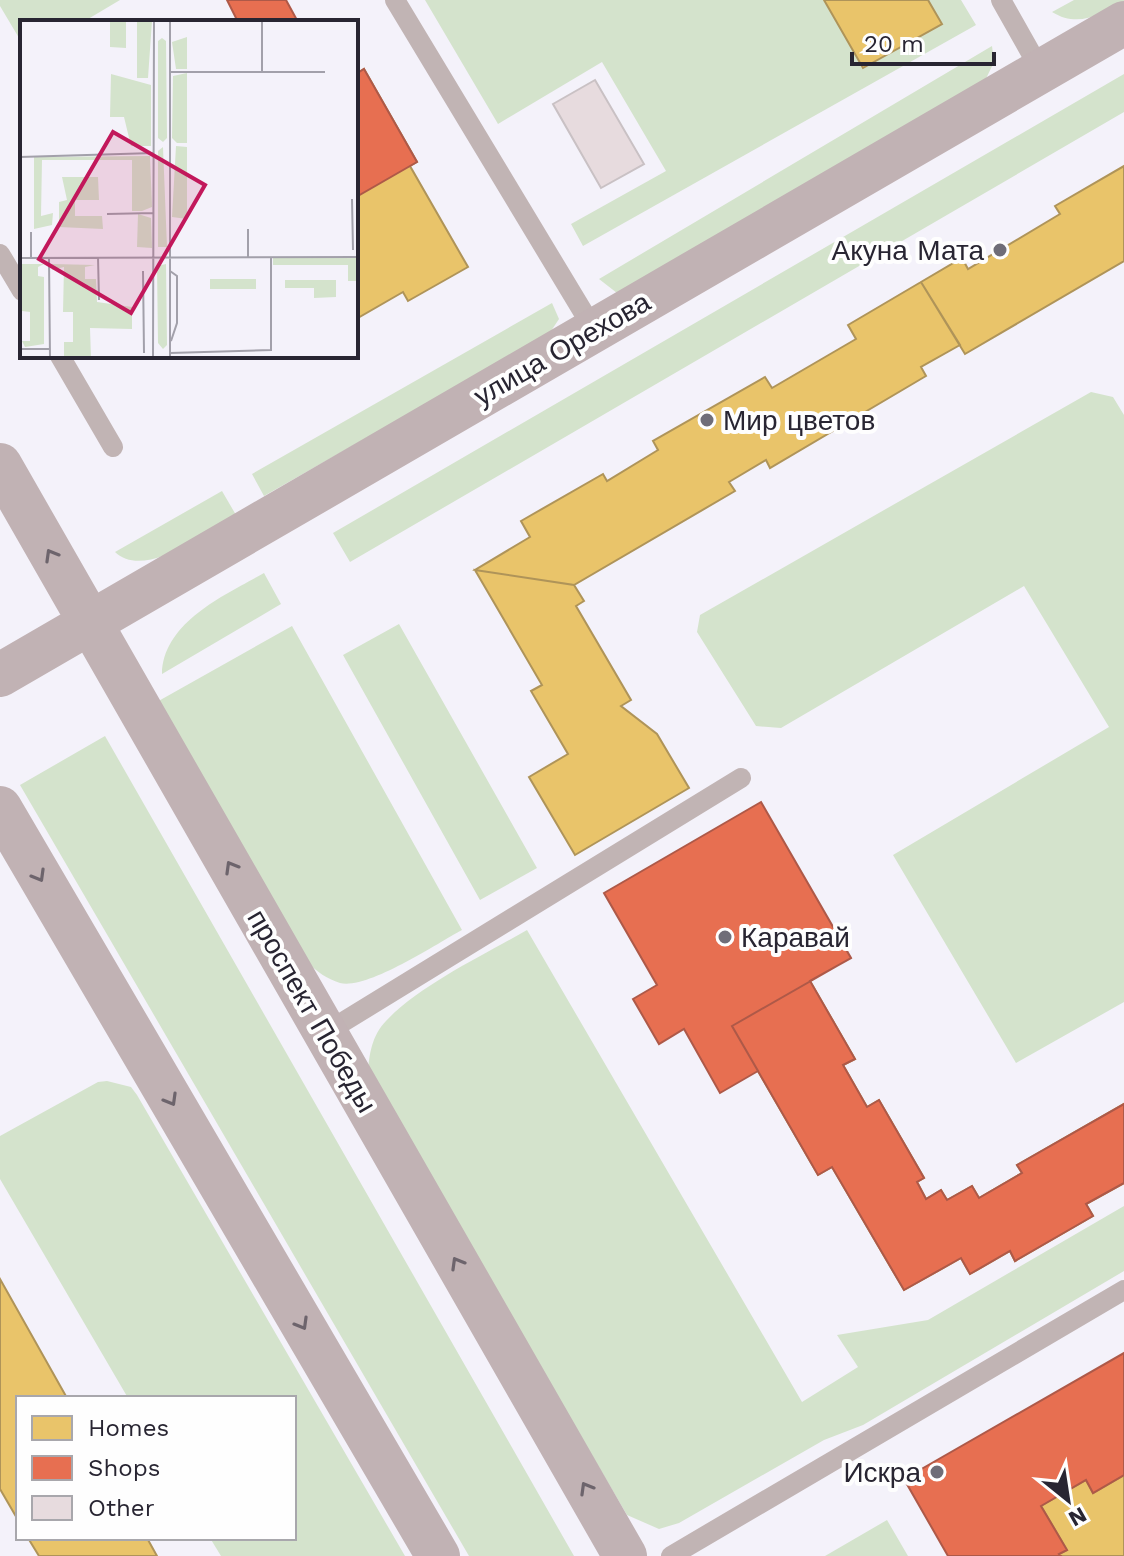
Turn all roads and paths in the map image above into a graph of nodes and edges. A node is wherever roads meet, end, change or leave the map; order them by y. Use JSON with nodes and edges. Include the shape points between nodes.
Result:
{"nodes":[{"id":1,"x":395,"y":0,"type":"edge"},
{"id":2,"x":1001,"y":0,"type":"edge"},
{"id":3,"x":1124,"y":23,"type":"edge"},
{"id":4,"x":1041,"y":71,"type":"junction"},
{"id":5,"x":0,"y":254,"type":"edge"},
{"id":6,"x":20,"y":288,"type":"edge"},
{"id":7,"x":594,"y":330,"type":"junction"},
{"id":8,"x":61,"y":358,"type":"edge"},
{"id":9,"x":113,"y":447,"type":"dead end"},
{"id":10,"x":0,"y":465,"type":"edge"},
{"id":11,"x":90,"y":623,"type":"junction"},
{"id":12,"x":0,"y":675,"type":"edge"},
{"id":13,"x":741,"y":778,"type":"dead end"},
{"id":14,"x":0,"y":808,"type":"edge"},
{"id":15,"x":325,"y":1033,"type":"junction"},
{"id":16,"x":1124,"y":1290,"type":"edge"},
{"id":17,"x":438,"y":1556,"type":"edge"},
{"id":18,"x":625,"y":1556,"type":"edge"},
{"id":19,"x":671,"y":1556,"type":"edge"}],
"edges":[{"from":1,"to":7,"type":"lane"},
{"from":2,"to":4,"type":"lane"},
{"from":3,"to":4,"type":"main road","name":"улица Орехова"},
{"from":4,"to":7,"type":"main road","name":"улица Орехова"},
{"from":5,"to":6,"type":"lane"},
{"from":7,"to":11,"type":"main road","name":"улица Орехова"},
{"from":8,"to":9,"type":"lane"},
{"from":11,"to":10,"type":"main road","name":"проспект Победы","one_way":true},
{"from":11,"to":12,"type":"main road","name":"улица Орехова"},
{"from":15,"to":11,"type":"main road","name":"проспект Победы","one_way":true},
{"from":13,"to":15,"type":"lane"},
{"from":14,"to":17,"type":"main road","one_way":true},
{"from":18,"to":15,"type":"main road","name":"проспект Победы","one_way":true},
{"from":16,"to":19,"type":"lane"}]}
